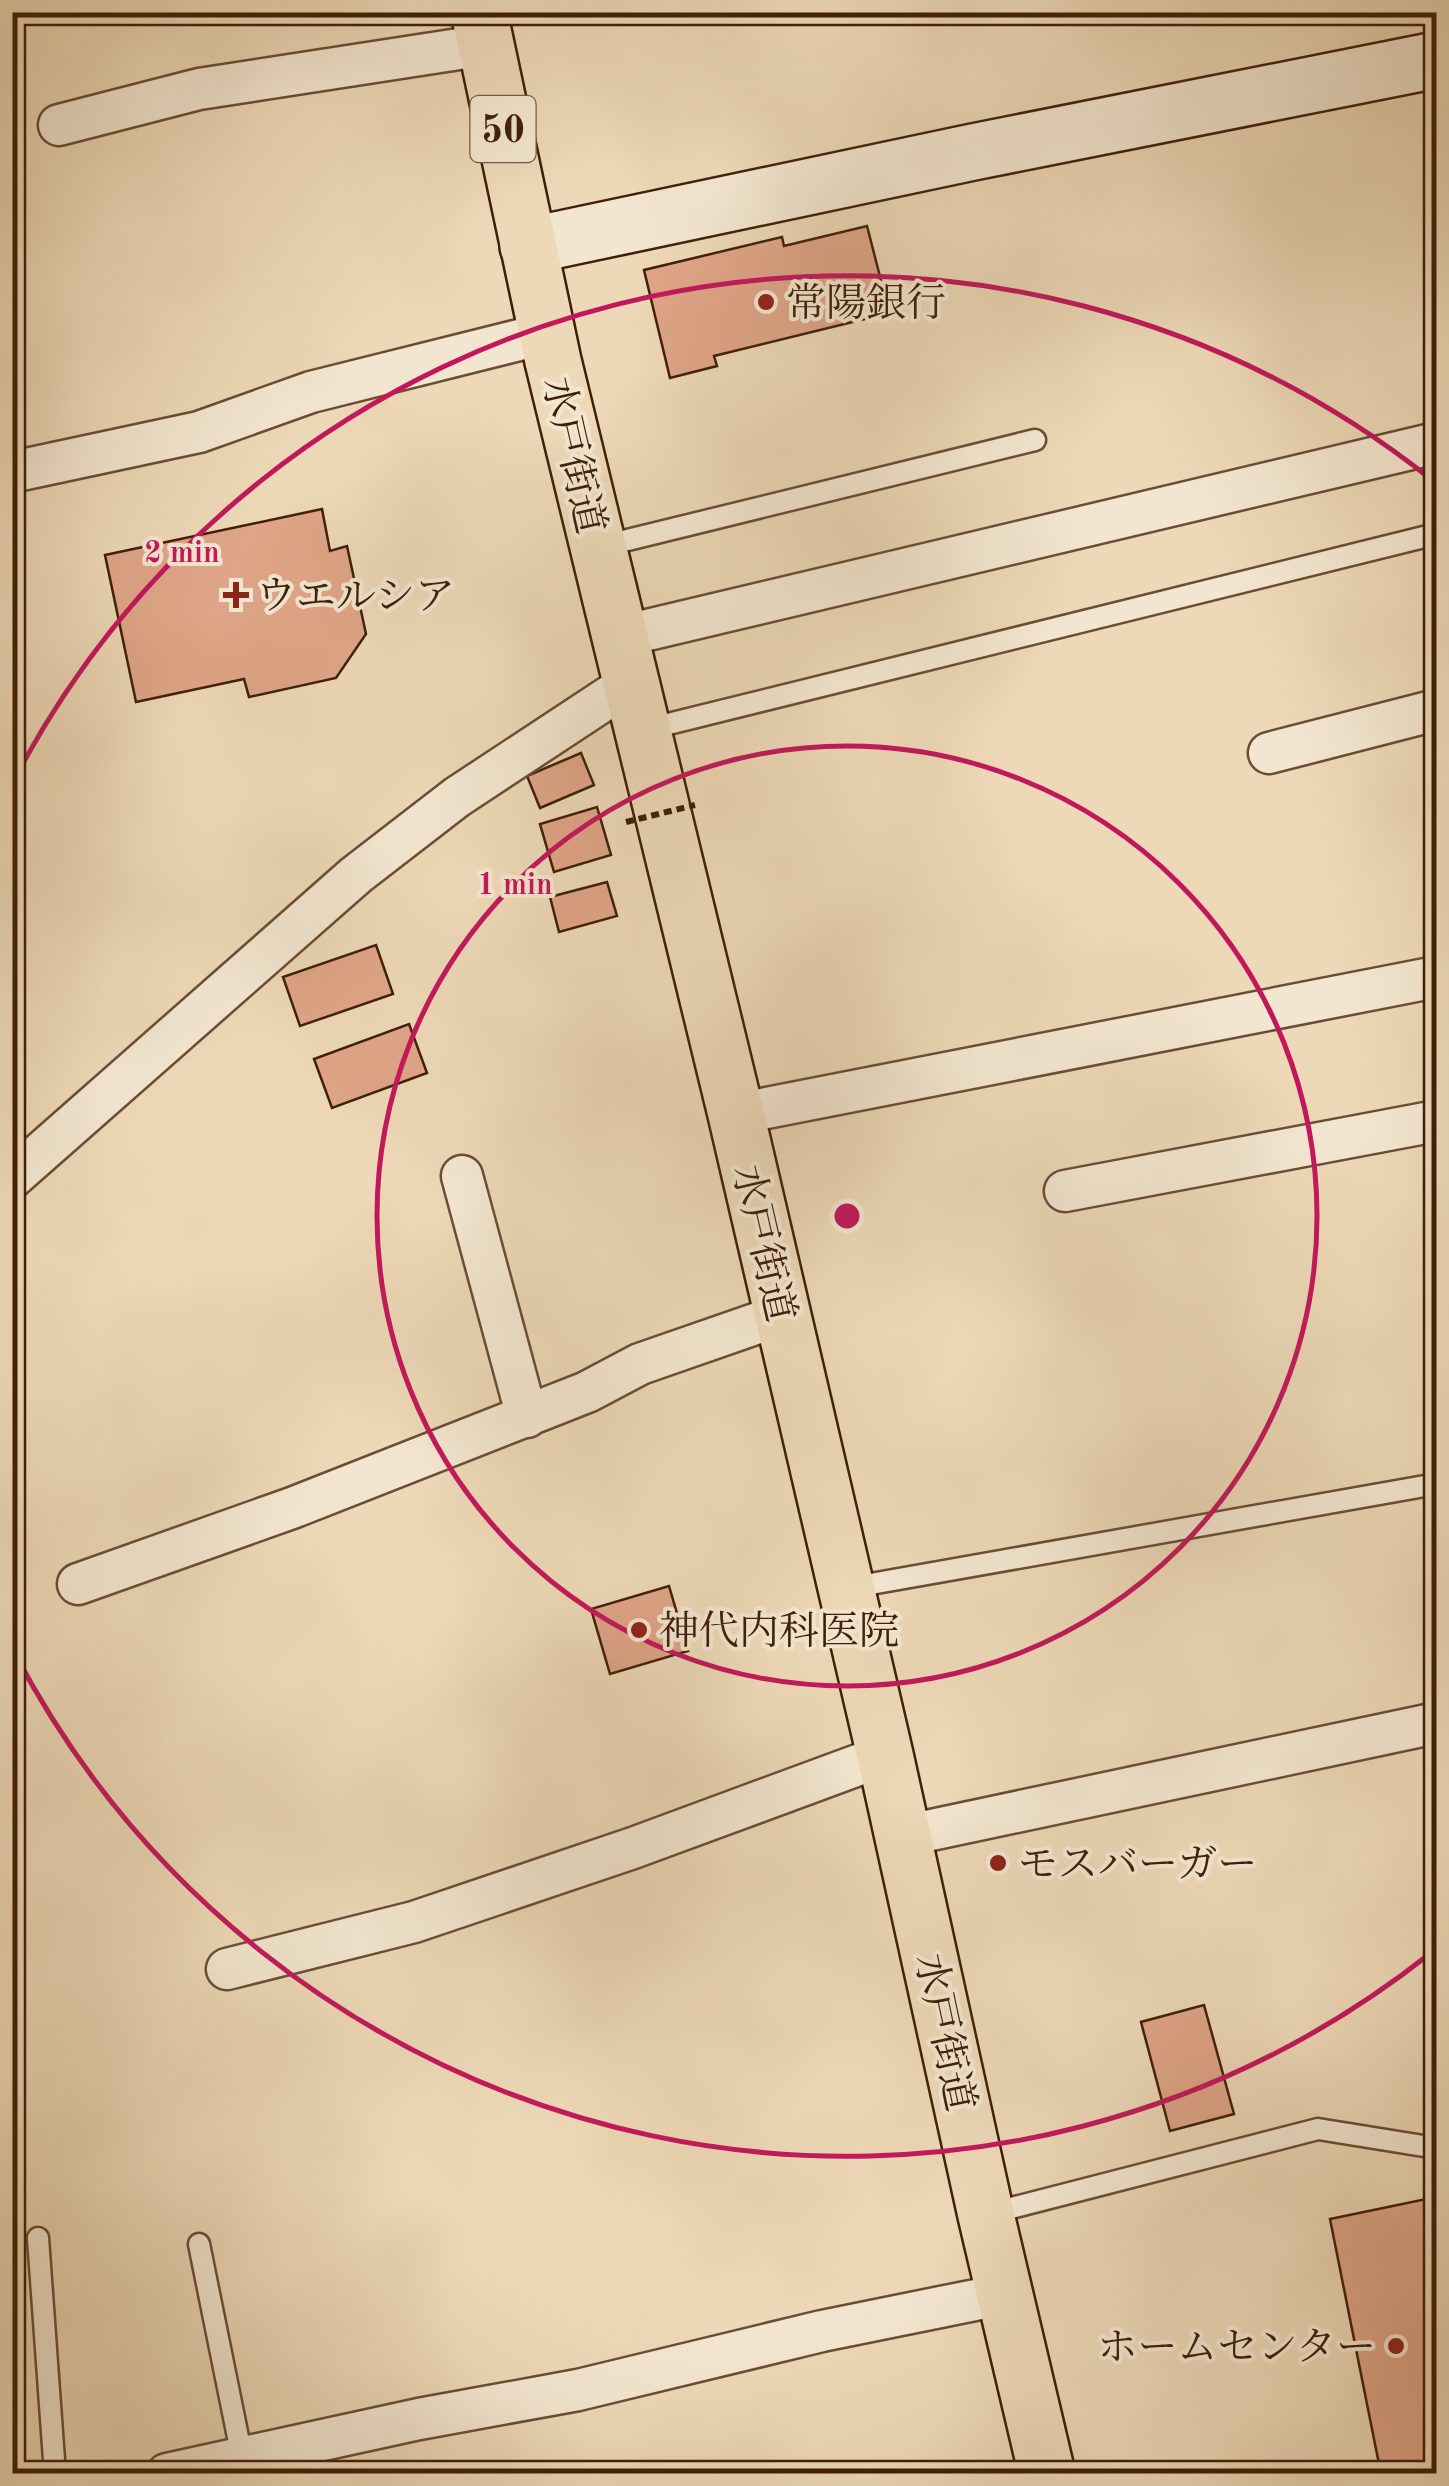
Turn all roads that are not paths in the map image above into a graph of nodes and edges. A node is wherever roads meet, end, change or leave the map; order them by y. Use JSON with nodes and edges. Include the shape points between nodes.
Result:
{"nodes":[{"id":1,"x":482,"y":29,"type":"edge"},
{"id":2,"x":1436,"y":60,"type":"edge"},
{"id":3,"x":59,"y":124,"type":"dead end"},
{"id":4,"x":528,"y":246,"type":"junction"},
{"id":5,"x":547,"y":333,"type":"junction"},
{"id":6,"x":1036,"y":440,"type":"dead end"},
{"id":7,"x":1436,"y":444,"type":"edge"},
{"id":8,"x":12,"y":472,"type":"edge"},
{"id":9,"x":1436,"y":534,"type":"edge"},
{"id":10,"x":597,"y":548,"type":"junction"},
{"id":11,"x":630,"y":683,"type":"junction"},
{"id":12,"x":1436,"y":710,"type":"edge"},
{"id":13,"x":1269,"y":753,"type":"dead end"},
{"id":14,"x":1436,"y":977,"type":"edge"},
{"id":15,"x":736,"y":1114,"type":"junction"},
{"id":16,"x":1436,"y":1121,"type":"edge"},
{"id":17,"x":462,"y":1176,"type":"dead end"},
{"id":18,"x":12,"y":1178,"type":"edge"},
{"id":19,"x":1065,"y":1190,"type":"dead end"},
{"id":20,"x":781,"y":1316,"type":"junction"},
{"id":21,"x":527,"y":1417,"type":"junction"},
{"id":22,"x":1436,"y":1484,"type":"edge"},
{"id":23,"x":78,"y":1584,"type":"dead end"},
{"id":24,"x":846,"y":1589,"type":"junction"},
{"id":25,"x":1436,"y":1724,"type":"edge"},
{"id":26,"x":885,"y":1755,"type":"junction"},
{"id":27,"x":902,"y":1836,"type":"junction"},
{"id":28,"x":226,"y":1969,"type":"dead end"},
{"id":29,"x":1436,"y":2148,"type":"edge"},
{"id":30,"x":986,"y":2214,"type":"junction"},
{"id":31,"x":38,"y":2238,"type":"dead end"},
{"id":32,"x":200,"y":2244,"type":"dead end"},
{"id":33,"x":1005,"y":2294,"type":"junction"},
{"id":34,"x":242,"y":2457,"type":"junction"},
{"id":35,"x":55,"y":2474,"type":"edge"},
{"id":36,"x":167,"y":2474,"type":"edge"},
{"id":37,"x":1048,"y":2474,"type":"edge"}],
"edges":[{"from":1,"to":3,"type":"street"},
{"from":1,"to":4,"type":"main road","name":"水戸街道","number":"50"},
{"from":2,"to":4,"type":"street"},
{"from":4,"to":5,"type":"main road","name":"水戸街道","number":"50"},
{"from":5,"to":8,"type":"street","via":[[311,392],[199,432]]},
{"from":5,"to":10,"type":"main road","name":"水戸街道","number":"50"},
{"from":6,"to":10,"type":"lane"},
{"from":7,"to":11,"type":"street"},
{"from":9,"to":11,"type":"lane"},
{"from":10,"to":11,"type":"main road","name":"水戸街道","number":"50"},
{"from":11,"to":15,"type":"main road","name":"水戸街道","number":"50"},
{"from":11,"to":18,"type":"street","via":[[457,797],[356,874]]},
{"from":12,"to":13,"type":"street"},
{"from":14,"to":15,"type":"street"},
{"from":15,"to":20,"type":"main road","name":"水戸街道","number":"50"},
{"from":16,"to":19,"type":"street"},
{"from":17,"to":21,"type":"street"},
{"from":20,"to":21,"type":"street","via":[[640,1364]]},
{"from":20,"to":24,"type":"main road","name":"水戸街道","number":"50"},
{"from":21,"to":23,"type":"street"},
{"from":22,"to":24,"type":"lane"},
{"from":24,"to":26,"type":"main road","name":"水戸街道","number":"50"},
{"from":25,"to":27,"type":"street"},
{"from":26,"to":27,"type":"main road","name":"水戸街道","number":"50"},
{"from":26,"to":28,"type":"street","via":[[414,1922]]},
{"from":27,"to":30,"type":"main road","name":"水戸街道","number":"50"},
{"from":29,"to":30,"type":"lane","via":[[1318,2129]]},
{"from":30,"to":33,"type":"main road","name":"水戸街道","number":"50"},
{"from":31,"to":35,"type":"lane"},
{"from":32,"to":34,"type":"lane"},
{"from":33,"to":34,"type":"street"},
{"from":33,"to":37,"type":"main road","name":"水戸街道","number":"50"},
{"from":34,"to":36,"type":"street"}]}
